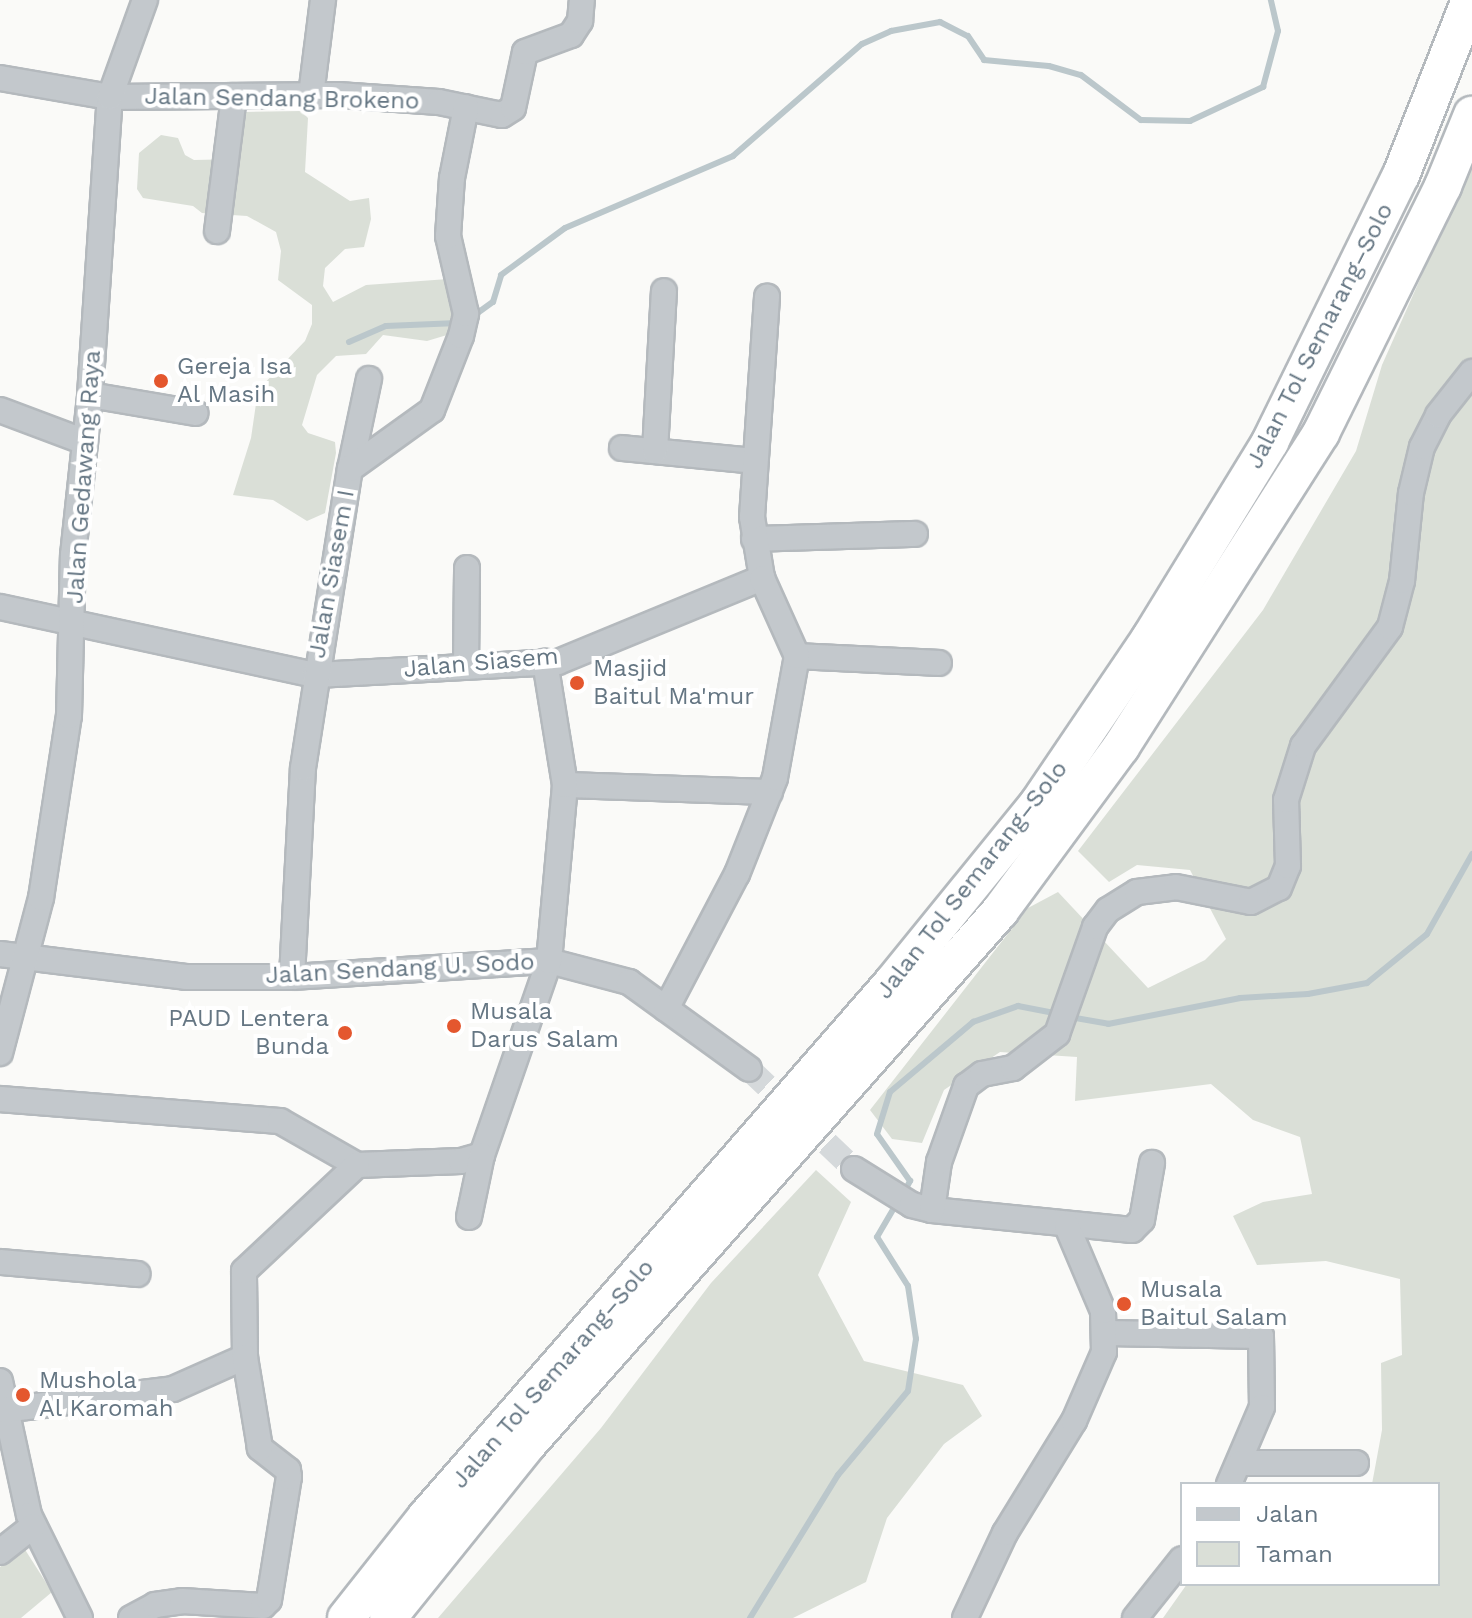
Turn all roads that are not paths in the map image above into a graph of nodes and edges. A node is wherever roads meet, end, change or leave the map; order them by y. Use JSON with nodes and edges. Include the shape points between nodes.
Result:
{"nodes":[{"id":1,"x":145,"y":0,"type":"edge"},
{"id":2,"x":323,"y":0,"type":"edge"},
{"id":3,"x":582,"y":0,"type":"edge"},
{"id":4,"x":1470,"y":0,"type":"edge"},
{"id":5,"x":0,"y":78,"type":"edge"},
{"id":6,"x":311,"y":95,"type":"junction"},
{"id":7,"x":234,"y":96,"type":"junction"},
{"id":8,"x":110,"y":97,"type":"junction"},
{"id":9,"x":466,"y":107,"type":"junction"},
{"id":10,"x":1472,"y":115,"type":"edge"},
{"id":11,"x":217,"y":231,"type":"dead end"},
{"id":12,"x":664,"y":291,"type":"dead end"},
{"id":13,"x":767,"y":297,"type":"dead end"},
{"id":14,"x":1472,"y":372,"type":"edge"},
{"id":15,"x":369,"y":379,"type":"dead end"},
{"id":16,"x":90,"y":395,"type":"junction"},
{"id":17,"x":0,"y":410,"type":"edge"},
{"id":18,"x":195,"y":413,"type":"dead end"},
{"id":19,"x":85,"y":442,"type":"junction"},
{"id":20,"x":622,"y":448,"type":"dead end"},
{"id":21,"x":655,"y":451,"type":"junction"},
{"id":22,"x":754,"y":461,"type":"junction"},
{"id":23,"x":350,"y":469,"type":"junction"},
{"id":24,"x":915,"y":534,"type":"dead end"},
{"id":25,"x":754,"y":539,"type":"junction"},
{"id":26,"x":467,"y":568,"type":"dead end"},
{"id":27,"x":762,"y":578,"type":"junction"},
{"id":28,"x":0,"y":607,"type":"edge"},
{"id":29,"x":73,"y":624,"type":"junction"},
{"id":30,"x":797,"y":656,"type":"junction"},
{"id":31,"x":545,"y":662,"type":"junction"},
{"id":32,"x":939,"y":663,"type":"dead end"},
{"id":33,"x":466,"y":667,"type":"junction"},
{"id":34,"x":315,"y":675,"type":"junction"},
{"id":35,"x":565,"y":785,"type":"junction"},
{"id":36,"x":770,"y":792,"type":"junction"},
{"id":37,"x":11,"y":955,"type":"edge"},
{"id":38,"x":549,"y":961,"type":"junction"},
{"id":39,"x":292,"y":977,"type":"junction"},
{"id":40,"x":666,"y":1009,"type":"junction"},
{"id":41,"x":0,"y":1053,"type":"edge"},
{"id":42,"x":749,"y":1069,"type":"tunnel mouth"},
{"id":43,"x":0,"y":1099,"type":"edge"},
{"id":44,"x":482,"y":1155,"type":"junction"},
{"id":45,"x":1152,"y":1163,"type":"dead end"},
{"id":46,"x":357,"y":1165,"type":"junction"},
{"id":47,"x":854,"y":1169,"type":"tunnel mouth"},
{"id":48,"x":912,"y":1203,"type":"junction"},
{"id":49,"x":469,"y":1217,"type":"dead end"},
{"id":50,"x":1067,"y":1226,"type":"junction"},
{"id":51,"x":0,"y":1262,"type":"edge"},
{"id":52,"x":137,"y":1274,"type":"dead end"},
{"id":53,"x":1107,"y":1333,"type":"junction"},
{"id":54,"x":245,"y":1357,"type":"junction"},
{"id":55,"x":0,"y":1381,"type":"edge"},
{"id":56,"x":3,"y":1410,"type":"junction"},
{"id":57,"x":1356,"y":1463,"type":"dead end"},
{"id":58,"x":1234,"y":1473,"type":"edge"},
{"id":59,"x":33,"y":1526,"type":"junction"},
{"id":60,"x":0,"y":1552,"type":"edge"},
{"id":61,"x":1180,"y":1562,"type":"edge"},
{"id":62,"x":80,"y":1618,"type":"edge"},
{"id":63,"x":131,"y":1618,"type":"edge"},
{"id":64,"x":346,"y":1618,"type":"edge"},
{"id":65,"x":388,"y":1618,"type":"edge"},
{"id":66,"x":965,"y":1618,"type":"edge"},
{"id":67,"x":1135,"y":1618,"type":"edge"}],
"edges":[{"from":1,"to":8,"type":"street","name":"Jalan Gedawang Raya"},
{"from":2,"to":6,"type":"street"},
{"from":3,"to":9,"type":"street","name":"Jalan Sendang Brokeno","via":[[580,21],[571,35],[525,52],[508,114]]},
{"from":4,"to":64,"type":"highway","name":"Jalan Tol Semarang–Solo","via":[[1401,175],[1270,442],[1037,805],[893,982],[426,1517]]},
{"from":5,"to":8,"type":"street","name":"Jalan Sendang Brokeno"},
{"from":6,"to":7,"type":"street","name":"Jalan Sendang Brokeno"},
{"from":6,"to":9,"type":"street","name":"Jalan Sendang Brokeno"},
{"from":7,"to":8,"type":"street","name":"Jalan Sendang Brokeno"},
{"from":7,"to":11,"type":"street"},
{"from":8,"to":16,"type":"street","name":"Jalan Gedawang Raya"},
{"from":9,"to":23,"type":"street","name":"Jalan Siasem I","via":[[452,178],[448,236],[463,325],[432,410]]},
{"from":10,"to":65,"type":"highway","name":"Jalan Tol Semarang–Solo","via":[[1321,433],[1121,747],[1000,911],[528,1444]]},
{"from":12,"to":21,"type":"street"},
{"from":13,"to":22,"type":"street"},
{"from":14,"to":48,"type":"street","via":[[1438,415],[1422,447],[1390,627],[1303,746],[1286,800],[1288,866],[1279,888],[1251,902],[1176,887],[1137,892],[1108,910],[1095,927],[1057,1034],[1013,1068],[982,1074],[966,1086],[939,1162]]},
{"from":15,"to":23,"type":"street"},
{"from":16,"to":18,"type":"street"},
{"from":16,"to":19,"type":"street","name":"Jalan Gedawang Raya"},
{"from":17,"to":19,"type":"street"},
{"from":19,"to":29,"type":"street","name":"Jalan Gedawang Raya","via":[[73,555]]},
{"from":20,"to":21,"type":"street"},
{"from":21,"to":22,"type":"street"},
{"from":22,"to":25,"type":"street"},
{"from":23,"to":34,"type":"street","name":"Jalan Siasem I"},
{"from":24,"to":25,"type":"street"},
{"from":25,"to":27,"type":"street"},
{"from":26,"to":33,"type":"street"},
{"from":27,"to":30,"type":"street"},
{"from":27,"to":31,"type":"street","name":"Jalan Siasem"},
{"from":28,"to":29,"type":"street","name":"Jalan Siasem"},
{"from":29,"to":34,"type":"street","name":"Jalan Siasem"},
{"from":29,"to":37,"type":"street","name":"Jalan Gedawang Raya","via":[[69,716],[43,885]]},
{"from":30,"to":32,"type":"street"},
{"from":30,"to":36,"type":"street"},
{"from":31,"to":33,"type":"street","name":"Jalan Siasem"},
{"from":31,"to":35,"type":"street"},
{"from":33,"to":34,"type":"street","name":"Jalan Siasem"},
{"from":34,"to":39,"type":"street","name":"Jalan Siasem I","via":[[303,768]]},
{"from":35,"to":36,"type":"street"},
{"from":35,"to":38,"type":"street"},
{"from":36,"to":40,"type":"street","via":[[737,874]]},
{"from":37,"to":39,"type":"street","name":"Jalan Sendang U. Sodo","via":[[186,977]]},
{"from":37,"to":41,"type":"street","name":"Jalan Gedawang Raya"},
{"from":38,"to":39,"type":"street","name":"Jalan Sendang U. Sodo"},
{"from":38,"to":40,"type":"street","name":"Jalan Sendang U. Sodo","via":[[629,982]]},
{"from":38,"to":44,"type":"street"},
{"from":40,"to":42,"type":"street","name":"Jalan Sendang U. Sodo"},
{"from":43,"to":46,"type":"street","via":[[280,1121]]},
{"from":44,"to":46,"type":"street","via":[[461,1161]]},
{"from":44,"to":49,"type":"street"},
{"from":45,"to":50,"type":"street","via":[[1139,1227]]},
{"from":46,"to":54,"type":"street","via":[[244,1271]]},
{"from":47,"to":48,"type":"street"},
{"from":48,"to":50,"type":"street"},
{"from":50,"to":53,"type":"street"},
{"from":51,"to":52,"type":"street"},
{"from":53,"to":58,"type":"street","via":[[1261,1336],[1262,1407]]},
{"from":53,"to":66,"type":"street","via":[[1074,1421],[1005,1533]]},
{"from":54,"to":56,"type":"street","via":[[173,1389]]},
{"from":54,"to":63,"type":"street","via":[[260,1448],[288,1470],[289,1477],[269,1600],[263,1606],[182,1601],[155,1605]]},
{"from":55,"to":56,"type":"street"},
{"from":56,"to":59,"type":"street"},
{"from":57,"to":58,"type":"street"},
{"from":59,"to":60,"type":"street"},
{"from":59,"to":62,"type":"street"},
{"from":61,"to":67,"type":"street"}]}
